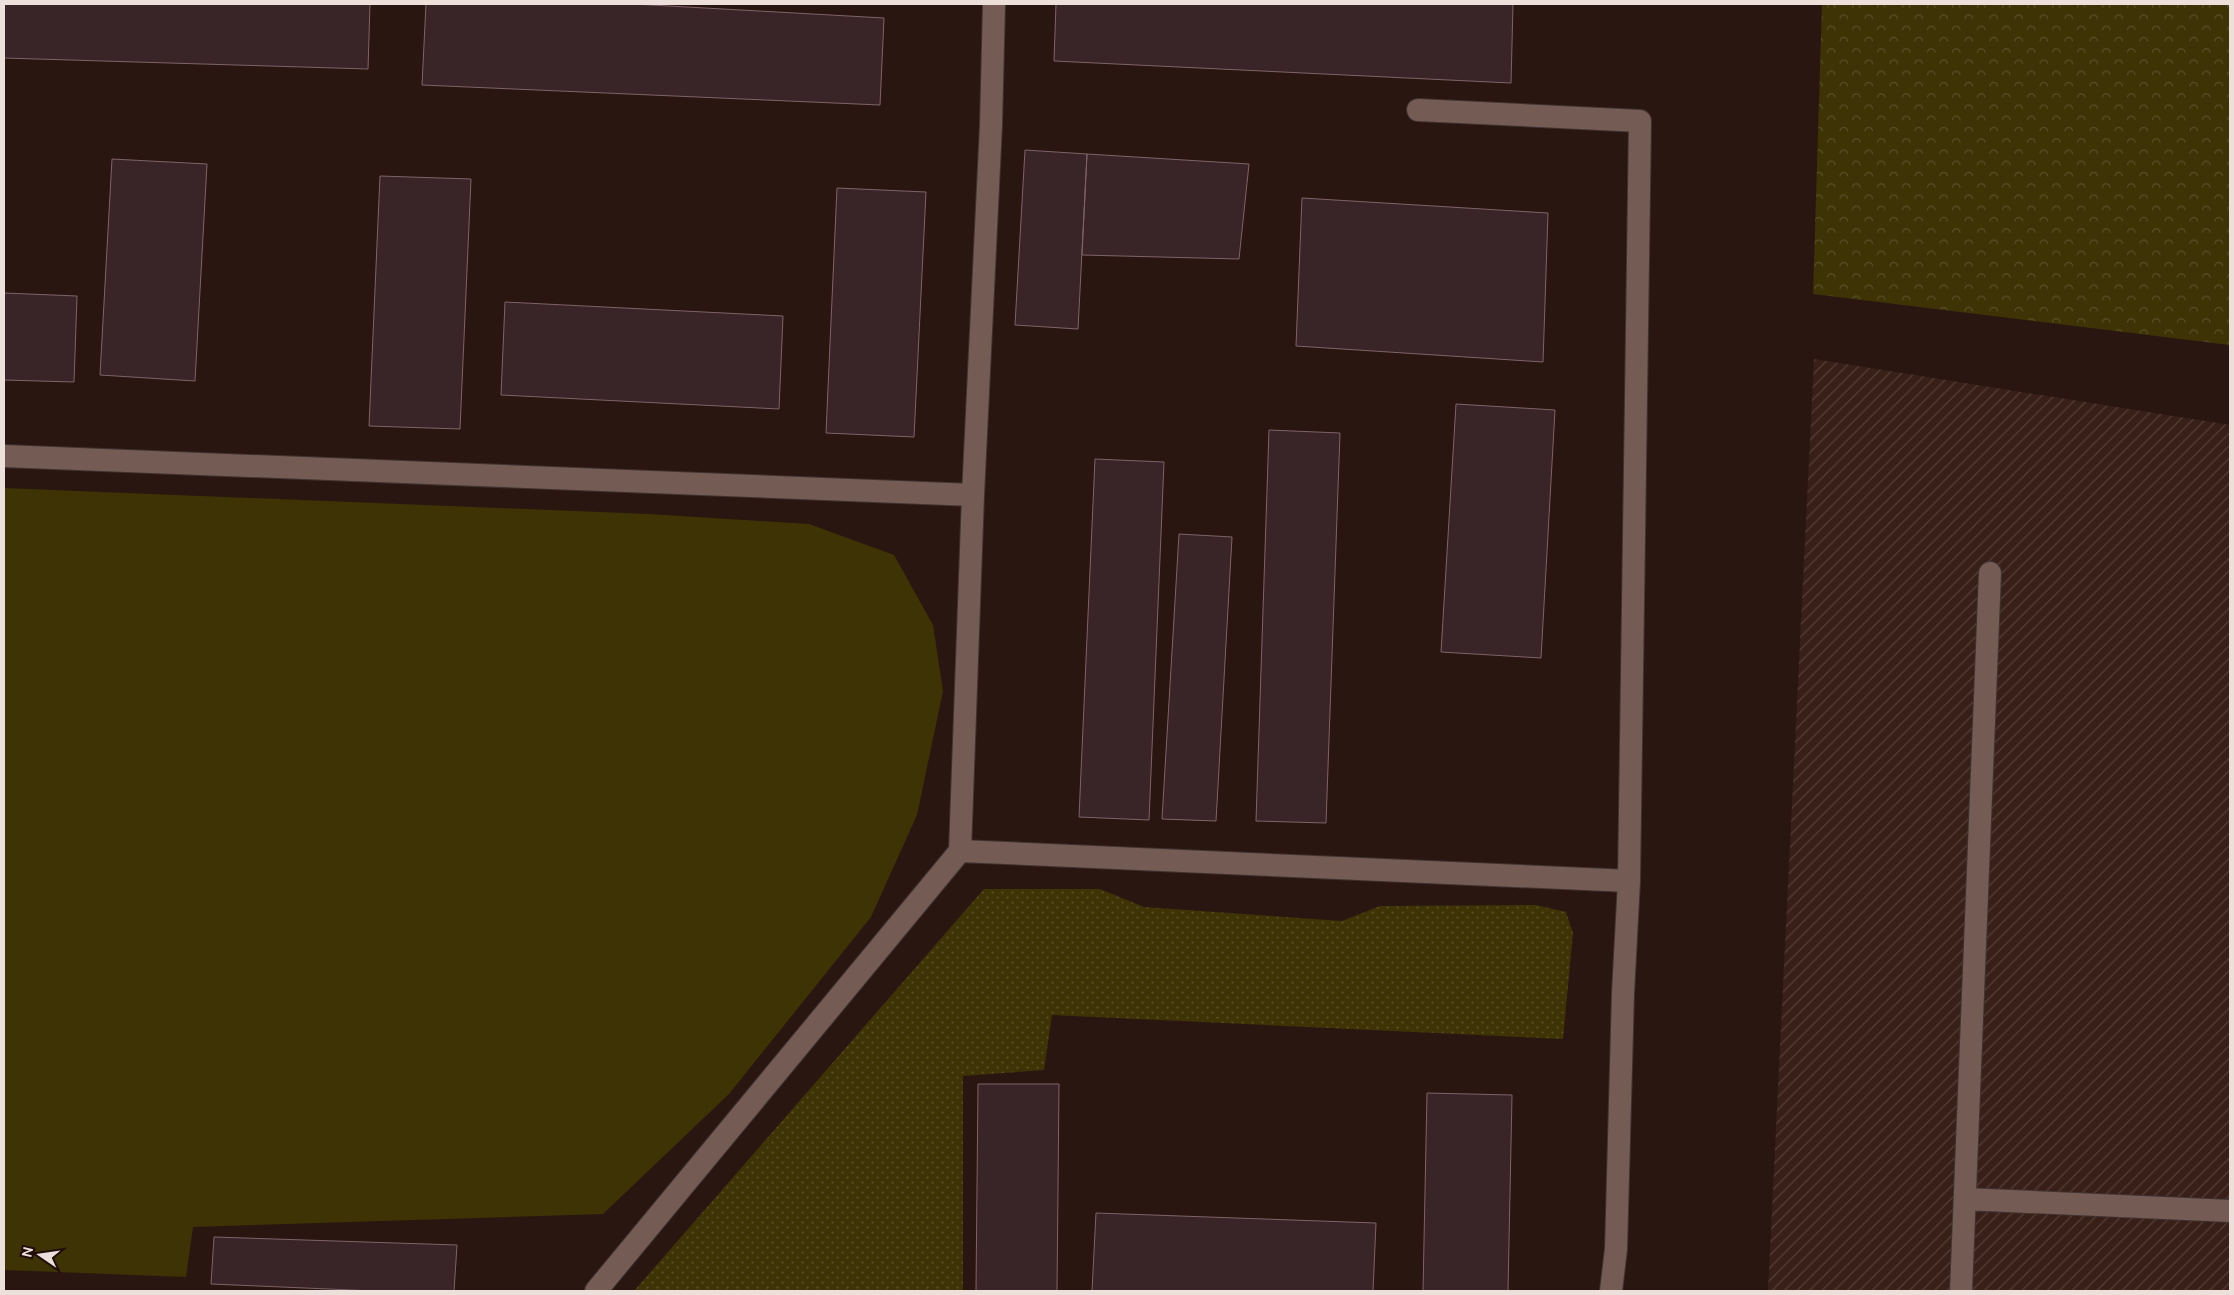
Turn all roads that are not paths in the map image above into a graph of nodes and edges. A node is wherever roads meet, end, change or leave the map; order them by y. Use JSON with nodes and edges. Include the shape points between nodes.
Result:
{"nodes":[{"id":1,"x":994,"y":4,"type":"edge"},
{"id":2,"x":1418,"y":110,"type":"dead end"},
{"id":3,"x":4,"y":456,"type":"edge"},
{"id":4,"x":973,"y":495,"type":"junction"},
{"id":5,"x":1990,"y":573,"type":"dead end"},
{"id":6,"x":960,"y":851,"type":"junction"},
{"id":7,"x":1629,"y":881,"type":"junction"},
{"id":8,"x":1964,"y":1199,"type":"junction"},
{"id":9,"x":2230,"y":1211,"type":"edge"},
{"id":10,"x":596,"y":1291,"type":"edge"},
{"id":11,"x":1611,"y":1291,"type":"edge"},
{"id":12,"x":1961,"y":1291,"type":"edge"}],
"edges":[{"from":1,"to":4,"type":"lane","via":[[991,134]]},
{"from":2,"to":7,"type":"lane","via":[[1640,121]]},
{"from":3,"to":4,"type":"lane"},
{"from":4,"to":6,"type":"lane"},
{"from":5,"to":8,"type":"lane"},
{"from":6,"to":7,"type":"lane"},
{"from":6,"to":10,"type":"lane"},
{"from":7,"to":11,"type":"lane","via":[[1616,1249]]},
{"from":8,"to":9,"type":"lane"},
{"from":8,"to":12,"type":"lane"}]}
